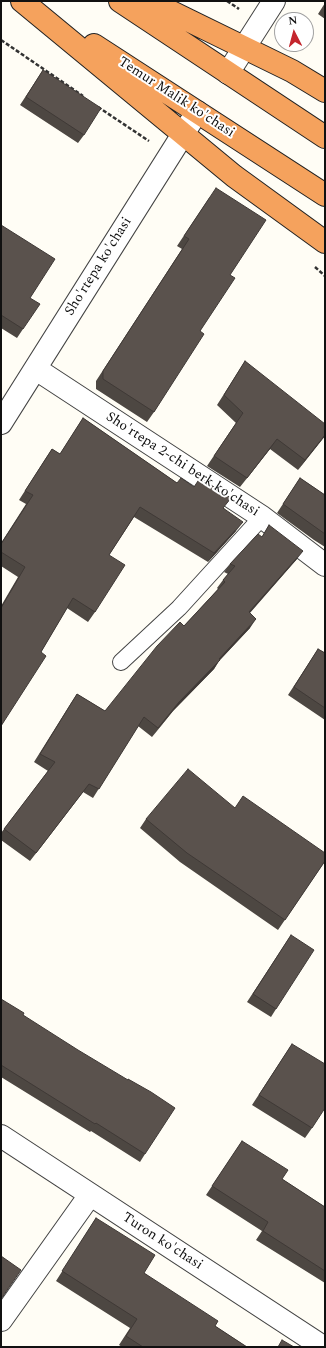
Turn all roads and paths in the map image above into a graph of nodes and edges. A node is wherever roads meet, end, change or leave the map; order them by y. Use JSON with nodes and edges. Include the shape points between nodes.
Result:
{"nodes":[{"id":1,"x":22,"y":1,"type":"edge"},
{"id":2,"x":26,"y":1,"type":"edge"},
{"id":3,"x":120,"y":1,"type":"edge"},
{"id":4,"x":149,"y":1,"type":"edge"},
{"id":5,"x":274,"y":1,"type":"edge"},
{"id":6,"x":244,"y":48,"type":"junction"},
{"id":7,"x":228,"y":73,"type":"junction"},
{"id":8,"x":325,"y":91,"type":"edge"},
{"id":9,"x":197,"y":112,"type":"junction"},
{"id":10,"x":182,"y":134,"type":"junction"},
{"id":11,"x":325,"y":137,"type":"edge"},
{"id":12,"x":325,"y":195,"type":"edge"},
{"id":13,"x":325,"y":242,"type":"edge"},
{"id":14,"x":36,"y":368,"type":"junction"},
{"id":15,"x":1,"y":423,"type":"edge"},
{"id":16,"x":262,"y":517,"type":"junction"},
{"id":17,"x":325,"y":565,"type":"edge"},
{"id":18,"x":120,"y":662,"type":"dead end"},
{"id":19,"x":1,"y":1136,"type":"edge"},
{"id":20,"x":90,"y":1195,"type":"junction"},
{"id":21,"x":1,"y":1320,"type":"edge"},
{"id":22,"x":323,"y":1347,"type":"edge"}],
"edges":[{"from":1,"to":10,"type":"highway"},
{"from":2,"to":9,"type":"highway","name":"Temur Malik ko'chasi"},
{"from":3,"to":7,"type":"highway"},
{"from":4,"to":6,"type":"highway"},
{"from":5,"to":6,"type":"street"},
{"from":6,"to":7,"type":"street"},
{"from":6,"to":8,"type":"highway","via":[[292,71]]},
{"from":7,"to":11,"type":"highway"},
{"from":9,"to":10,"type":"street","name":"Sho'rtepa ko'chasi"},
{"from":9,"to":12,"type":"highway","name":"Temur Malik ko'chasi"},
{"from":10,"to":13,"type":"highway","via":[[234,176]]},
{"from":10,"to":14,"type":"street","name":"Sho'rtepa ko'chasi"},
{"from":14,"to":15,"type":"street","name":"Sho'rtepa ko'chasi"},
{"from":14,"to":16,"type":"street","name":"Sho'rtepa 2-chi berk ko'chasi"},
{"from":16,"to":17,"type":"street","name":"Sho'rtepa 2-chi berk ko'chasi"},
{"from":16,"to":18,"type":"lane","via":[[179,608]]},
{"from":19,"to":20,"type":"street","name":"Turon ko'chasi"},
{"from":20,"to":21,"type":"street"},
{"from":20,"to":22,"type":"street","name":"Turon ko'chasi"}]}
